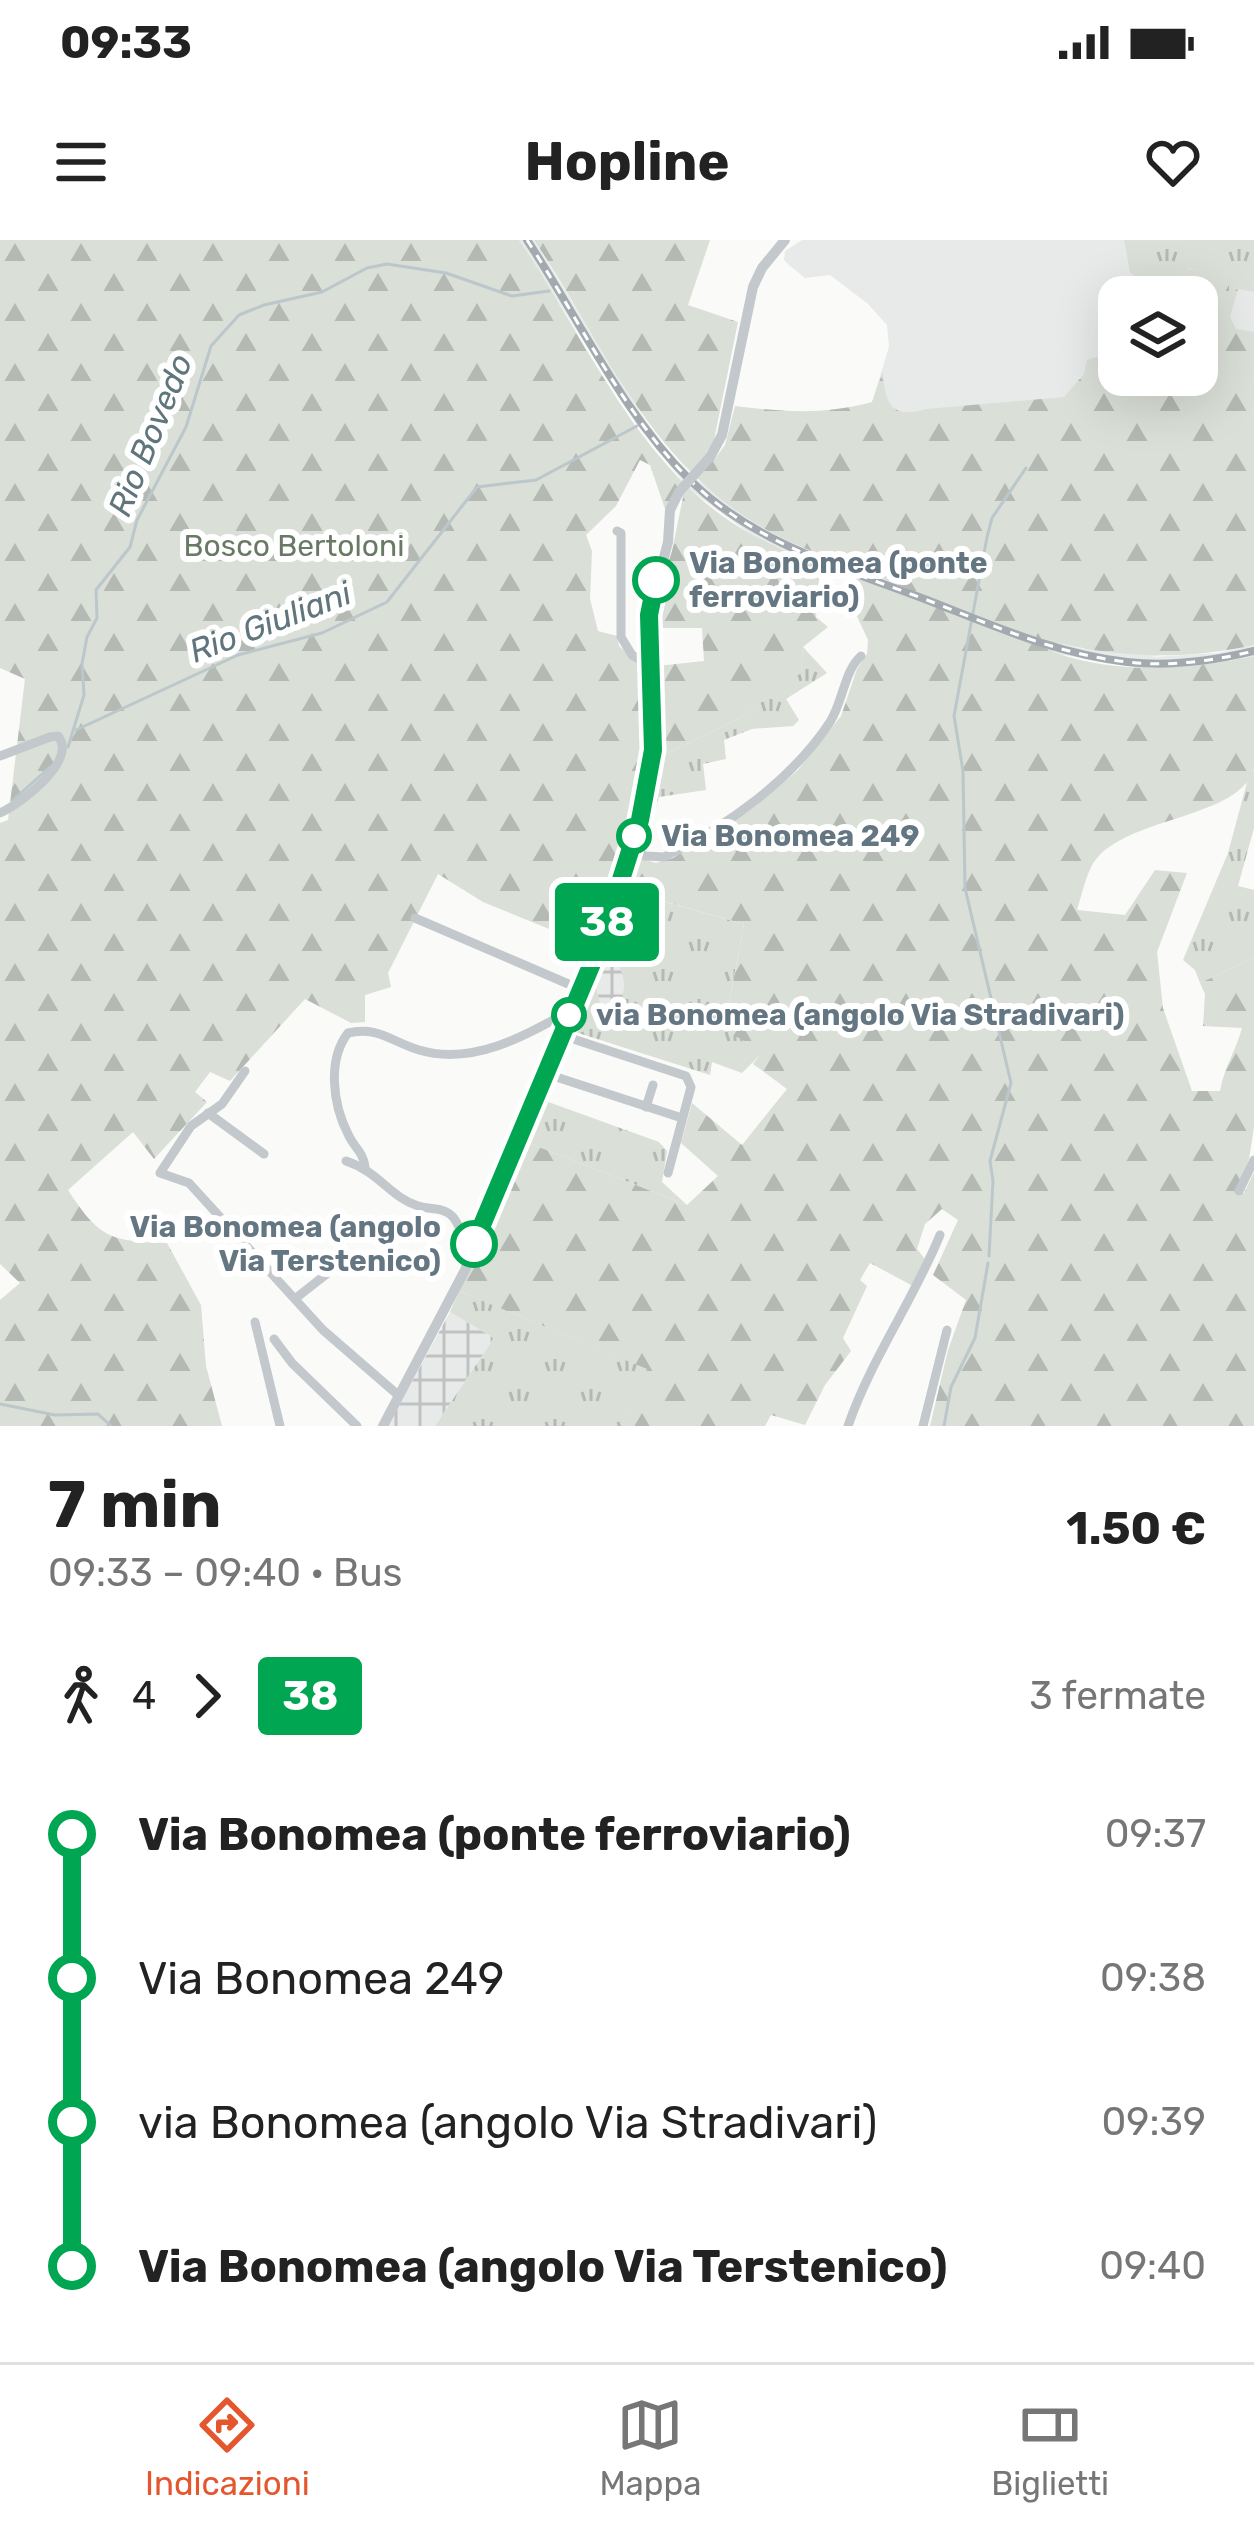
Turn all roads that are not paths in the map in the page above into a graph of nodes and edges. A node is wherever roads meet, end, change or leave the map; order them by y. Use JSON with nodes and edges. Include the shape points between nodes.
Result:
{"nodes":[{"id":1,"x":785,"y":240,"type":"edge"},
{"id":2,"x":617,"y":531,"type":"dead end"},
{"id":3,"x":860,"y":656,"type":"dead end"},
{"id":4,"x":648,"y":664,"type":"junction"},
{"id":5,"x":0,"y":756,"type":"edge"},
{"id":6,"x":0,"y":813,"type":"edge"},
{"id":7,"x":630,"y":848,"type":"junction"},
{"id":8,"x":416,"y":918,"type":"dead end"},
{"id":9,"x":580,"y":989,"type":"junction"},
{"id":10,"x":571,"y":1010,"type":"junction"},
{"id":11,"x":561,"y":1035,"type":"junction"},
{"id":12,"x":590,"y":1070,"type":"dead end"},
{"id":13,"x":245,"y":1071,"type":"dead end"},
{"id":14,"x":544,"y":1072,"type":"junction"},
{"id":15,"x":653,"y":1085,"type":"dead end"},
{"id":16,"x":583,"y":1086,"type":"junction"},
{"id":17,"x":646,"y":1107,"type":"junction"},
{"id":18,"x":208,"y":1113,"type":"junction"},
{"id":19,"x":682,"y":1118,"type":"junction"},
{"id":20,"x":264,"y":1154,"type":"dead end"},
{"id":21,"x":1254,"y":1160,"type":"edge"},
{"id":22,"x":346,"y":1161,"type":"dead end"},
{"id":23,"x":365,"y":1167,"type":"junction"},
{"id":24,"x":668,"y":1173,"type":"dead end"},
{"id":25,"x":1239,"y":1191,"type":"dead end"},
{"id":26,"x":940,"y":1235,"type":"dead end"},
{"id":27,"x":472,"y":1249,"type":"junction"},
{"id":28,"x":347,"y":1258,"type":"dead end"},
{"id":29,"x":296,"y":1298,"type":"junction"},
{"id":30,"x":255,"y":1322,"type":"dead end"},
{"id":31,"x":947,"y":1330,"type":"dead end"},
{"id":32,"x":274,"y":1339,"type":"dead end"},
{"id":33,"x":398,"y":1395,"type":"junction"},
{"id":34,"x":280,"y":1426,"type":"edge"},
{"id":35,"x":357,"y":1426,"type":"edge"},
{"id":36,"x":383,"y":1426,"type":"edge"},
{"id":37,"x":848,"y":1426,"type":"edge"},
{"id":38,"x":922,"y":1426,"type":"edge"}],
"edges":[{"from":1,"to":4,"type":"street","bridge":true,"via":[[757,277],[722,435],[670,510]]},
{"from":2,"to":4,"type":"street","via":[[620,637]]},
{"from":3,"to":7,"type":"street","via":[[825,730],[774,784],[671,854],[653,858]]},
{"from":4,"to":7,"type":"street","via":[[653,750]]},
{"from":5,"to":6,"type":"street","via":[[50,737],[64,744],[27,797]]},
{"from":7,"to":9,"type":"street"},
{"from":8,"to":9,"type":"street"},
{"from":9,"to":10,"type":"street"},
{"from":10,"to":11,"type":"street"},
{"from":10,"to":23,"type":"street","via":[[456,1056],[418,1050],[381,1031],[348,1034],[332,1065],[347,1132]]},
{"from":11,"to":14,"type":"street"},
{"from":11,"to":19,"type":"street","via":[[686,1076],[691,1087]]},
{"from":12,"to":16,"type":"street"},
{"from":13,"to":18,"type":"street"},
{"from":14,"to":16,"type":"street"},
{"from":14,"to":27,"type":"street"},
{"from":15,"to":17,"type":"street"},
{"from":16,"to":17,"type":"street"},
{"from":17,"to":19,"type":"street"},
{"from":18,"to":20,"type":"street"},
{"from":18,"to":29,"type":"street","via":[[160,1173],[189,1184]]},
{"from":19,"to":24,"type":"street"},
{"from":21,"to":25,"type":"street"},
{"from":22,"to":23,"type":"street"},
{"from":23,"to":27,"type":"street","via":[[399,1196],[452,1215]]},
{"from":26,"to":37,"type":"street"},
{"from":27,"to":33,"type":"street"},
{"from":28,"to":29,"type":"street"},
{"from":29,"to":33,"type":"street"},
{"from":30,"to":34,"type":"street"},
{"from":31,"to":38,"type":"street"},
{"from":32,"to":35,"type":"street"},
{"from":33,"to":36,"type":"street"}]}
